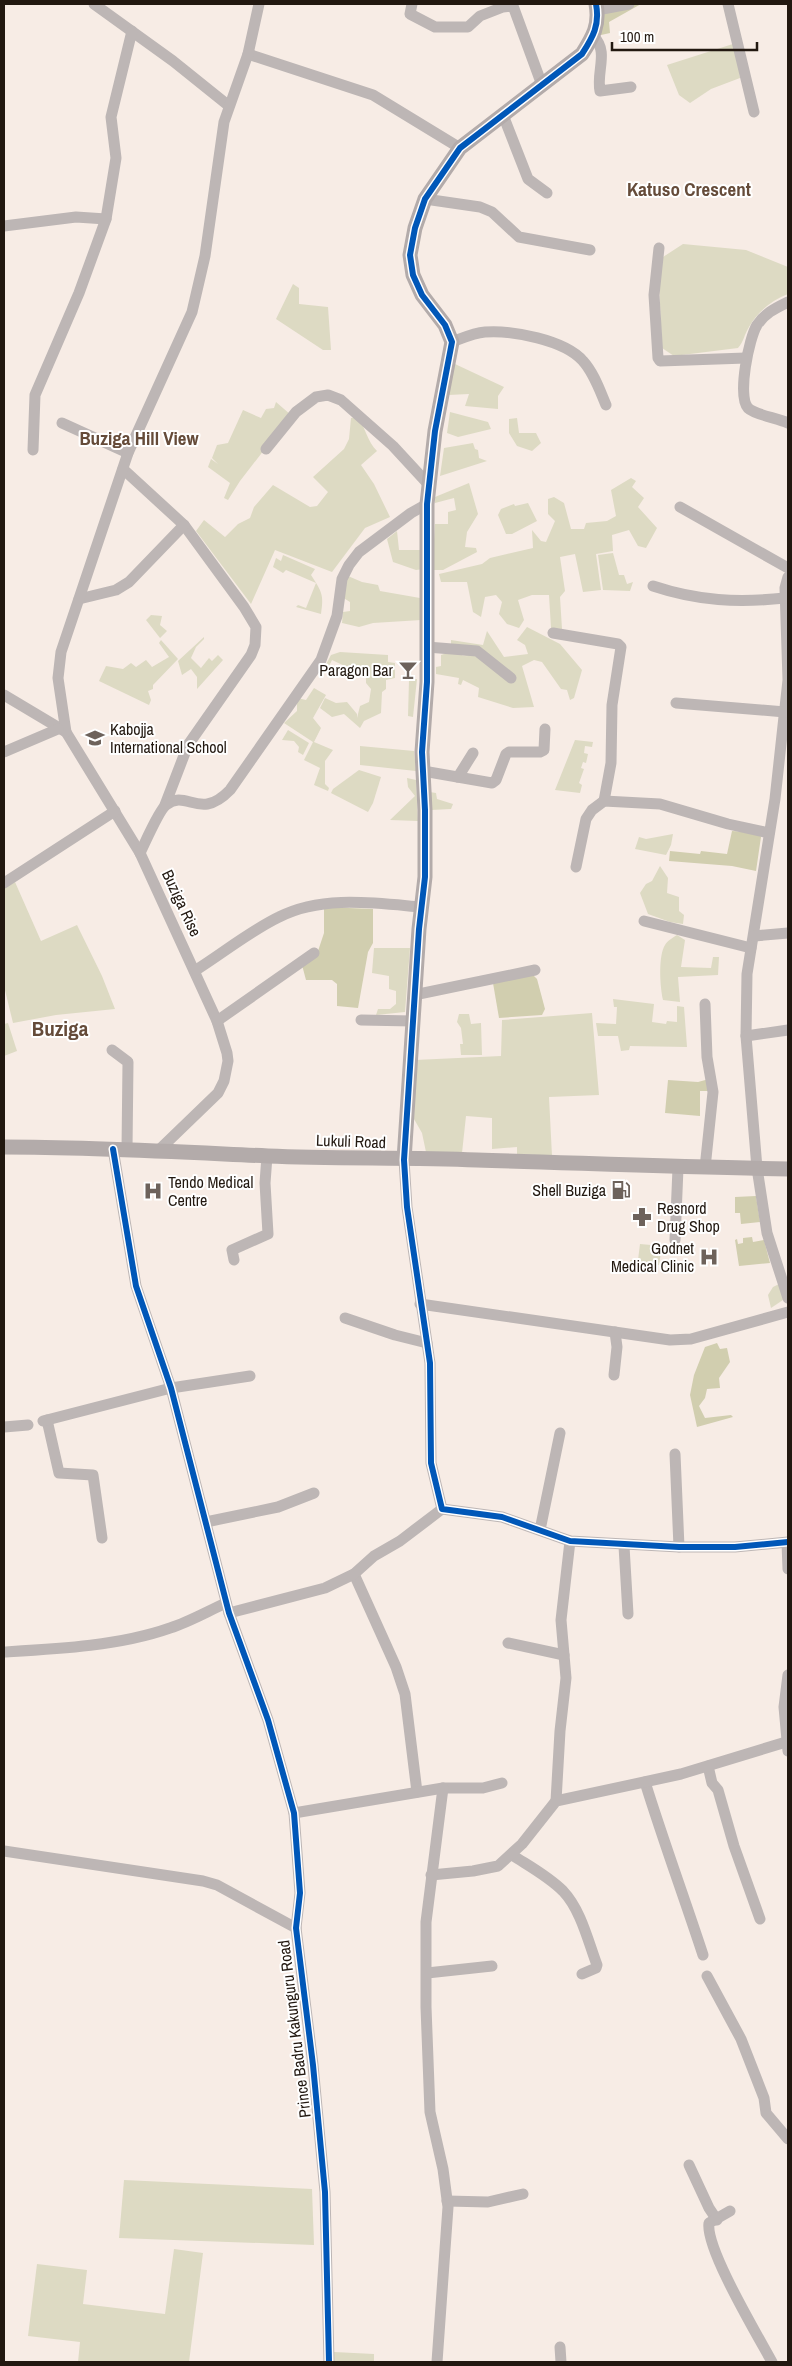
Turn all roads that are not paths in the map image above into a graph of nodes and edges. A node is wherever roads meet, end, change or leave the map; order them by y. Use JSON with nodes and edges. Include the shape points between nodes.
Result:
{"nodes":[{"id":1,"x":94,"y":4,"type":"edge"},
{"id":2,"x":259,"y":4,"type":"edge"},
{"id":3,"x":412,"y":4,"type":"edge"},
{"id":4,"x":629,"y":4,"type":"edge"},
{"id":5,"x":728,"y":4,"type":"edge"},
{"id":6,"x":597,"y":7,"type":"edge"},
{"id":7,"x":132,"y":31,"type":"junction"},
{"id":8,"x":594,"y":36,"type":"junction"},
{"id":9,"x":248,"y":54,"type":"junction"},
{"id":10,"x":542,"y":85,"type":"junction"},
{"id":11,"x":631,"y":87,"type":"dead end"},
{"id":12,"x":229,"y":106,"type":"junction"},
{"id":13,"x":754,"y":112,"type":"dead end"},
{"id":14,"x":503,"y":115,"type":"junction"},
{"id":15,"x":460,"y":148,"type":"junction"},
{"id":16,"x":547,"y":192,"type":"dead end"},
{"id":17,"x":424,"y":199,"type":"junction"},
{"id":18,"x":106,"y":219,"type":"junction"},
{"id":19,"x":4,"y":226,"type":"edge"},
{"id":20,"x":659,"y":248,"type":"dead end"},
{"id":21,"x":590,"y":250,"type":"dead end"},
{"id":22,"x":788,"y":302,"type":"edge"},
{"id":23,"x":452,"y":342,"type":"junction"},
{"id":24,"x":746,"y":358,"type":"junction"},
{"id":25,"x":606,"y":405,"type":"dead end"},
{"id":26,"x":62,"y":423,"type":"dead end"},
{"id":27,"x":788,"y":423,"type":"edge"},
{"id":28,"x":266,"y":449,"type":"dead end"},
{"id":29,"x":33,"y":450,"type":"dead end"},
{"id":30,"x":128,"y":453,"type":"junction"},
{"id":31,"x":123,"y":469,"type":"junction"},
{"id":32,"x":429,"y":485,"type":"junction"},
{"id":33,"x":427,"y":504,"type":"junction"},
{"id":34,"x":680,"y":507,"type":"dead end"},
{"id":35,"x":184,"y":525,"type":"junction"},
{"id":36,"x":788,"y":568,"type":"edge"},
{"id":37,"x":788,"y":577,"type":"edge"},
{"id":38,"x":653,"y":586,"type":"dead end"},
{"id":39,"x":785,"y":598,"type":"junction"},
{"id":40,"x":79,"y":599,"type":"junction"},
{"id":41,"x":553,"y":633,"type":"dead end"},
{"id":42,"x":427,"y":647,"type":"junction"},
{"id":43,"x":511,"y":678,"type":"dead end"},
{"id":44,"x":788,"y":680,"type":"edge"},
{"id":45,"x":4,"y":696,"type":"edge"},
{"id":46,"x":676,"y":703,"type":"dead end"},
{"id":47,"x":785,"y":712,"type":"junction"},
{"id":48,"x":545,"y":729,"type":"dead end"},
{"id":49,"x":62,"y":730,"type":"junction"},
{"id":50,"x":4,"y":752,"type":"edge"},
{"id":51,"x":473,"y":753,"type":"dead end"},
{"id":52,"x":423,"y":771,"type":"junction"},
{"id":53,"x":458,"y":777,"type":"junction"},
{"id":54,"x":604,"y":801,"type":"junction"},
{"id":55,"x":165,"y":805,"type":"junction"},
{"id":56,"x":115,"y":810,"type":"junction"},
{"id":57,"x":769,"y":833,"type":"junction"},
{"id":58,"x":140,"y":853,"type":"junction"},
{"id":59,"x":576,"y":867,"type":"dead end"},
{"id":60,"x":4,"y":882,"type":"edge"},
{"id":61,"x":421,"y":908,"type":"junction"},
{"id":62,"x":644,"y":921,"type":"dead end"},
{"id":63,"x":788,"y":933,"type":"edge"},
{"id":64,"x":754,"y":936,"type":"junction"},
{"id":65,"x":751,"y":948,"type":"junction"},
{"id":66,"x":314,"y":953,"type":"dead end"},
{"id":67,"x":196,"y":970,"type":"junction"},
{"id":68,"x":535,"y":970,"type":"dead end"},
{"id":69,"x":414,"y":995,"type":"junction"},
{"id":70,"x":705,"y":1004,"type":"dead end"},
{"id":71,"x":361,"y":1020,"type":"dead end"},
{"id":72,"x":217,"y":1021,"type":"junction"},
{"id":73,"x":413,"y":1021,"type":"junction"},
{"id":74,"x":788,"y":1030,"type":"edge"},
{"id":75,"x":746,"y":1036,"type":"junction"},
{"id":76,"x":112,"y":1050,"type":"dead end"},
{"id":77,"x":4,"y":1146,"type":"edge"},
{"id":78,"x":120,"y":1149,"type":"junction"},
{"id":79,"x":160,"y":1149,"type":"junction"},
{"id":80,"x":267,"y":1156,"type":"junction"},
{"id":81,"x":404,"y":1160,"type":"junction"},
{"id":82,"x":678,"y":1168,"type":"junction"},
{"id":83,"x":705,"y":1168,"type":"junction"},
{"id":84,"x":757,"y":1168,"type":"junction"},
{"id":85,"x":788,"y":1169,"type":"edge"},
{"id":86,"x":675,"y":1240,"type":"dead end"},
{"id":87,"x":234,"y":1260,"type":"dead end"},
{"id":88,"x":788,"y":1298,"type":"edge"},
{"id":89,"x":420,"y":1304,"type":"junction"},
{"id":90,"x":788,"y":1312,"type":"edge"},
{"id":91,"x":345,"y":1318,"type":"dead end"},
{"id":92,"x":615,"y":1332,"type":"junction"},
{"id":93,"x":427,"y":1343,"type":"junction"},
{"id":94,"x":250,"y":1376,"type":"dead end"},
{"id":95,"x":614,"y":1376,"type":"dead end"},
{"id":96,"x":171,"y":1388,"type":"junction"},
{"id":97,"x":28,"y":1425,"type":"dead end"},
{"id":98,"x":4,"y":1427,"type":"edge"},
{"id":99,"x":560,"y":1433,"type":"dead end"},
{"id":100,"x":674,"y":1454,"type":"dead end"},
{"id":101,"x":314,"y":1493,"type":"dead end"},
{"id":102,"x":442,"y":1509,"type":"junction"},
{"id":103,"x":206,"y":1522,"type":"junction"},
{"id":104,"x":540,"y":1530,"type":"junction"},
{"id":105,"x":102,"y":1538,"type":"dead end"},
{"id":106,"x":570,"y":1541,"type":"junction"},
{"id":107,"x":788,"y":1543,"type":"edge"},
{"id":108,"x":624,"y":1546,"type":"junction"},
{"id":109,"x":679,"y":1547,"type":"junction"},
{"id":110,"x":788,"y":1569,"type":"edge"},
{"id":111,"x":354,"y":1574,"type":"junction"},
{"id":112,"x":227,"y":1608,"type":"junction"},
{"id":113,"x":628,"y":1614,"type":"dead end"},
{"id":114,"x":508,"y":1643,"type":"dead end"},
{"id":115,"x":4,"y":1652,"type":"edge"},
{"id":116,"x":564,"y":1655,"type":"junction"},
{"id":117,"x":788,"y":1676,"type":"edge"},
{"id":118,"x":787,"y":1739,"type":"edge"},
{"id":119,"x":708,"y":1766,"type":"junction"},
{"id":120,"x":645,"y":1782,"type":"junction"},
{"id":121,"x":502,"y":1783,"type":"dead end"},
{"id":122,"x":443,"y":1788,"type":"junction"},
{"id":123,"x":417,"y":1792,"type":"junction"},
{"id":124,"x":556,"y":1801,"type":"junction"},
{"id":125,"x":294,"y":1813,"type":"junction"},
{"id":126,"x":4,"y":1851,"type":"edge"},
{"id":127,"x":512,"y":1855,"type":"junction"},
{"id":128,"x":432,"y":1874,"type":"junction"},
{"id":129,"x":760,"y":1919,"type":"dead end"},
{"id":130,"x":296,"y":1928,"type":"junction"},
{"id":131,"x":704,"y":1955,"type":"dead end"},
{"id":132,"x":492,"y":1966,"type":"dead end"},
{"id":133,"x":427,"y":1972,"type":"junction"},
{"id":134,"x":582,"y":1974,"type":"dead end"},
{"id":135,"x":707,"y":1976,"type":"dead end"},
{"id":136,"x":788,"y":2139,"type":"edge"},
{"id":137,"x":689,"y":2166,"type":"dead end"},
{"id":138,"x":524,"y":2194,"type":"dead end"},
{"id":139,"x":448,"y":2201,"type":"junction"},
{"id":140,"x":730,"y":2211,"type":"dead end"},
{"id":141,"x":717,"y":2220,"type":"junction"},
{"id":142,"x":560,"y":2347,"type":"dead end"},
{"id":143,"x":329,"y":2362,"type":"edge"},
{"id":144,"x":437,"y":2362,"type":"edge"},
{"id":145,"x":561,"y":2362,"type":"edge"},
{"id":146,"x":772,"y":2362,"type":"edge"}],
"edges":[{"from":1,"to":7,"type":"street"},
{"from":2,"to":9,"type":"street"},
{"from":3,"to":10,"type":"street","via":[[410,14],[435,27],[468,27],[480,16],[513,6]]},
{"from":4,"to":6,"type":"street"},
{"from":5,"to":13,"type":"street"},
{"from":6,"to":8,"type":"street"},
{"from":7,"to":12,"type":"street"},
{"from":7,"to":18,"type":"street","via":[[111,116],[116,158]]},
{"from":8,"to":10,"type":"street","via":[[582,54]]},
{"from":8,"to":11,"type":"street","via":[[602,52],[600,91]]},
{"from":9,"to":12,"type":"street"},
{"from":9,"to":15,"type":"street","via":[[373,94]]},
{"from":10,"to":14,"type":"street"},
{"from":12,"to":30,"type":"street","via":[[205,256],[192,312]]},
{"from":14,"to":15,"type":"street"},
{"from":14,"to":16,"type":"street","via":[[528,179]]},
{"from":15,"to":17,"type":"street"},
{"from":17,"to":21,"type":"street","via":[[492,212],[519,237]]},
{"from":17,"to":23,"type":"street","via":[[410,255],[413,275],[422,295],[445,325]]},
{"from":18,"to":19,"type":"street","via":[[76,217]]},
{"from":18,"to":29,"type":"street","via":[[79,293],[35,395]]},
{"from":20,"to":24,"type":"street","via":[[654,295],[658,358],[663,362]]},
{"from":22,"to":24,"type":"street","via":[[772,310],[756,326]]},
{"from":23,"to":25,"type":"street","via":[[479,333],[507,332],[565,347],[585,362]]},
{"from":23,"to":32,"type":"street","via":[[435,431]]},
{"from":24,"to":27,"type":"street","via":[[747,406]]},
{"from":26,"to":30,"type":"street"},
{"from":28,"to":32,"type":"street","via":[[296,412],[316,397],[328,395],[341,400],[393,446]]},
{"from":30,"to":31,"type":"street"},
{"from":31,"to":35,"type":"street"},
{"from":31,"to":40,"type":"street"},
{"from":32,"to":33,"type":"street"},
{"from":33,"to":42,"type":"street"},
{"from":33,"to":55,"type":"street","via":[[359,552],[349,565],[342,579],[337,616],[321,660],[230,790],[214,804],[205,806],[175,800]]},
{"from":34,"to":36,"type":"street"},
{"from":35,"to":40,"type":"street","via":[[130,582],[116,590]]},
{"from":35,"to":55,"type":"street","via":[[244,607],[256,627],[257,636],[251,655],[188,745]]},
{"from":37,"to":39,"type":"street"},
{"from":38,"to":39,"type":"street","via":[[712,600],[747,602]]},
{"from":39,"to":44,"type":"street"},
{"from":40,"to":49,"type":"street","via":[[61,652],[58,678]]},
{"from":41,"to":54,"type":"street","via":[[621,647],[612,705],[611,763]]},
{"from":42,"to":43,"type":"street","via":[[477,651]]},
{"from":42,"to":52,"type":"street"},
{"from":44,"to":47,"type":"street"},
{"from":45,"to":49,"type":"street","name":"Buziga Rise"},
{"from":46,"to":47,"type":"street"},
{"from":47,"to":57,"type":"street"},
{"from":48,"to":53,"type":"street","via":[[544,750],[506,754],[492,783]]},
{"from":49,"to":50,"type":"street"},
{"from":49,"to":56,"type":"street","name":"Buziga Rise"},
{"from":51,"to":53,"type":"street"},
{"from":52,"to":53,"type":"street"},
{"from":52,"to":61,"type":"street","via":[[425,848]]},
{"from":54,"to":57,"type":"street","via":[[660,804]]},
{"from":54,"to":59,"type":"street","via":[[586,819]]},
{"from":55,"to":58,"type":"street"},
{"from":56,"to":58,"type":"street","name":"Buziga Rise"},
{"from":56,"to":60,"type":"street"},
{"from":57,"to":64,"type":"street"},
{"from":58,"to":67,"type":"street","name":"Buziga Rise"},
{"from":61,"to":67,"type":"street","via":[[342,902],[308,906],[278,917]]},
{"from":61,"to":69,"type":"street"},
{"from":62,"to":65,"type":"street"},
{"from":63,"to":64,"type":"street"},
{"from":64,"to":65,"type":"street"},
{"from":65,"to":75,"type":"street","via":[[747,974]]},
{"from":66,"to":72,"type":"street"},
{"from":67,"to":72,"type":"street","name":"Buziga Rise"},
{"from":68,"to":69,"type":"street"},
{"from":69,"to":73,"type":"street"},
{"from":70,"to":83,"type":"street","via":[[707,1057],[713,1092]]},
{"from":71,"to":73,"type":"street"},
{"from":72,"to":79,"type":"street","name":"Buziga Rise","via":[[227,1053],[224,1081],[218,1093]]},
{"from":73,"to":81,"type":"street"},
{"from":74,"to":75,"type":"street"},
{"from":75,"to":84,"type":"street"},
{"from":76,"to":78,"type":"street","name":"Prince Badru Kakunguru Road","via":[[128,1062]]},
{"from":77,"to":78,"type":"street","name":"Lukuli Road"},
{"from":78,"to":79,"type":"street","name":"Lukuli Road"},
{"from":78,"to":96,"type":"street","name":"Prince Badru Kakunguru Road","via":[[136,1286]]},
{"from":79,"to":80,"type":"street","name":"Lukuli Road"},
{"from":80,"to":81,"type":"street","name":"Lukuli Road"},
{"from":80,"to":87,"type":"street","via":[[268,1234],[232,1250]]},
{"from":81,"to":82,"type":"street","name":"Lukuli Road"},
{"from":81,"to":89,"type":"street"},
{"from":82,"to":83,"type":"street","name":"Lukuli Road"},
{"from":82,"to":86,"type":"street"},
{"from":83,"to":84,"type":"street","name":"Lukuli Road"},
{"from":84,"to":85,"type":"street","name":"Lukuli Road"},
{"from":84,"to":88,"type":"street","via":[[768,1233]]},
{"from":89,"to":92,"type":"street"},
{"from":89,"to":93,"type":"street"},
{"from":90,"to":92,"type":"street","via":[[691,1338],[670,1340]]},
{"from":91,"to":93,"type":"street"},
{"from":92,"to":95,"type":"street"},
{"from":93,"to":102,"type":"street","via":[[431,1463]]},
{"from":94,"to":96,"type":"street"},
{"from":96,"to":103,"type":"street","name":"Prince Badru Kakunguru Road"},
{"from":96,"to":105,"type":"street","via":[[45,1421],[59,1473],[93,1475]]},
{"from":97,"to":98,"type":"street"},
{"from":99,"to":104,"type":"street"},
{"from":100,"to":109,"type":"street"},
{"from":101,"to":103,"type":"street","via":[[278,1507]]},
{"from":102,"to":104,"type":"street","via":[[502,1517]]},
{"from":102,"to":111,"type":"street","via":[[374,1556]]},
{"from":103,"to":112,"type":"street","name":"Prince Badru Kakunguru Road"},
{"from":104,"to":106,"type":"street"},
{"from":106,"to":108,"type":"street"},
{"from":106,"to":116,"type":"street","via":[[561,1620]]},
{"from":107,"to":109,"type":"street"},
{"from":107,"to":110,"type":"street"},
{"from":108,"to":109,"type":"street"},
{"from":108,"to":113,"type":"street"},
{"from":111,"to":112,"type":"street","via":[[326,1588]]},
{"from":111,"to":123,"type":"street","via":[[405,1694]]},
{"from":112,"to":115,"type":"street","via":[[140,1636],[74,1648]]},
{"from":112,"to":125,"type":"street","name":"Prince Badru Kakunguru Road","via":[[268,1720]]},
{"from":114,"to":116,"type":"street"},
{"from":116,"to":124,"type":"street","via":[[566,1678]]},
{"from":117,"to":118,"type":"street","via":[[784,1706]]},
{"from":118,"to":119,"type":"street"},
{"from":119,"to":120,"type":"street"},
{"from":119,"to":129,"type":"street"},
{"from":120,"to":124,"type":"street"},
{"from":120,"to":131,"type":"street"},
{"from":121,"to":122,"type":"street","via":[[483,1788]]},
{"from":122,"to":123,"type":"street"},
{"from":122,"to":128,"type":"street"},
{"from":123,"to":125,"type":"street"},
{"from":124,"to":127,"type":"street"},
{"from":125,"to":130,"type":"street","name":"Prince Badru Kakunguru Road","via":[[300,1892]]},
{"from":126,"to":130,"type":"street","via":[[203,1881]]},
{"from":127,"to":128,"type":"street","via":[[498,1866]]},
{"from":127,"to":134,"type":"street","via":[[564,1892],[576,1911],[597,1965]]},
{"from":128,"to":133,"type":"street","via":[[426,1922]]},
{"from":130,"to":143,"type":"street","name":"Prince Badru Kakunguru Road","via":[[325,2192]]},
{"from":132,"to":133,"type":"street"},
{"from":133,"to":139,"type":"street","via":[[430,2112]]},
{"from":135,"to":136,"type":"street","via":[[741,2038],[764,2098],[766,2114]]},
{"from":137,"to":141,"type":"street"},
{"from":138,"to":139,"type":"street","via":[[488,2202]]},
{"from":139,"to":144,"type":"street"},
{"from":140,"to":141,"type":"street"},
{"from":141,"to":146,"type":"street","via":[[709,2223],[707,2233]]},
{"from":142,"to":145,"type":"street"}]}
